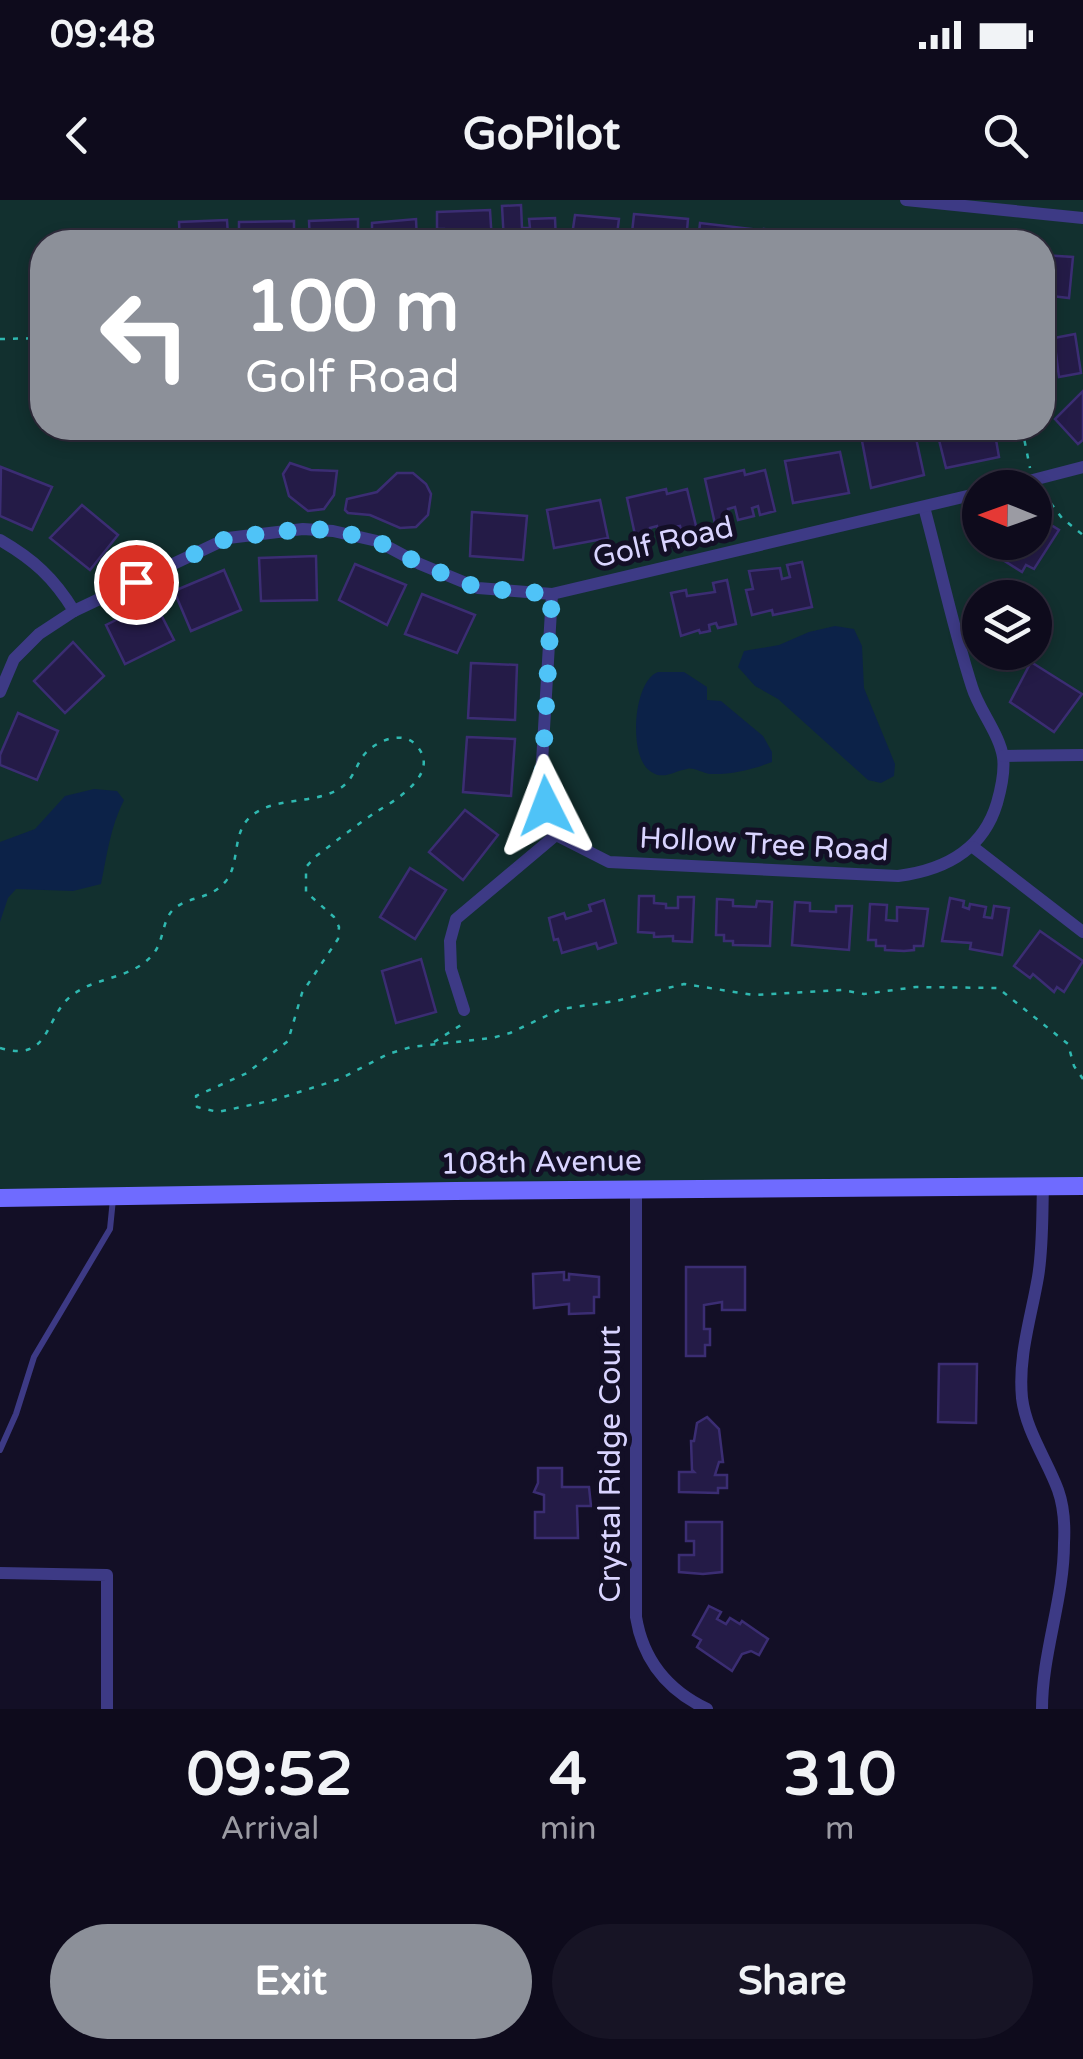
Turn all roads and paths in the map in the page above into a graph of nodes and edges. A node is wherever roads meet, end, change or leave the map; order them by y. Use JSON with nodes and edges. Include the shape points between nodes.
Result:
{"nodes":[{"id":1,"x":906,"y":200,"type":"edge"},
{"id":2,"x":1083,"y":218,"type":"edge"},
{"id":3,"x":30,"y":338,"type":"edge"},
{"id":4,"x":0,"y":339,"type":"edge"},
{"id":5,"x":1083,"y":467,"type":"edge"},
{"id":6,"x":1052,"y":475,"type":"edge"},
{"id":7,"x":962,"y":498,"type":"edge"},
{"id":8,"x":924,"y":507,"type":"junction"},
{"id":9,"x":0,"y":540,"type":"edge"},
{"id":10,"x":552,"y":594,"type":"junction"},
{"id":11,"x":74,"y":611,"type":"junction"},
{"id":12,"x":0,"y":692,"type":"edge"},
{"id":13,"x":1083,"y":755,"type":"edge"},
{"id":14,"x":1003,"y":756,"type":"junction"},
{"id":15,"x":556,"y":835,"type":"junction"},
{"id":16,"x":973,"y":846,"type":"junction"},
{"id":17,"x":1083,"y":932,"type":"edge"},
{"id":18,"x":464,"y":1010,"type":"joint"},
{"id":19,"x":433,"y":1043,"type":"dead end"},
{"id":20,"x":1042,"y":1186,"type":"junction"},
{"id":21,"x":1083,"y":1186,"type":"edge"},
{"id":22,"x":636,"y":1189,"type":"junction"},
{"id":23,"x":114,"y":1196,"type":"junction"},
{"id":24,"x":0,"y":1198,"type":"edge"},
{"id":25,"x":0,"y":1450,"type":"edge"},
{"id":26,"x":0,"y":1573,"type":"edge"},
{"id":27,"x":106,"y":1709,"type":"edge"},
{"id":28,"x":706,"y":1709,"type":"edge"},
{"id":29,"x":1042,"y":1709,"type":"edge"}],
"edges":[{"from":1,"to":2,"type":"street"},
{"from":3,"to":4,"type":"path"},
{"from":5,"to":6,"type":"street"},
{"from":7,"to":8,"type":"street","name":"Golf Road"},
{"from":8,"to":10,"type":"street","name":"Golf Road"},
{"from":8,"to":14,"type":"street","via":[[972,689]]},
{"from":9,"to":11,"type":"street","via":[[33,559]]},
{"from":10,"to":11,"type":"street","name":"Golf Road","via":[[478,588],[377,541],[303,529],[228,538]]},
{"from":10,"to":15,"type":"street","via":[[542,780]]},
{"from":11,"to":12,"type":"street","name":"Golf Road","via":[[14,659]]},
{"from":13,"to":14,"type":"street"},
{"from":14,"to":16,"type":"street","via":[[992,818]]},
{"from":15,"to":16,"type":"street","name":"Hollow Tree Road","via":[[609,862],[898,876],[926,872]]},
{"from":15,"to":18,"type":"street","via":[[456,919],[451,969]]},
{"from":16,"to":17,"type":"street"},
{"from":18,"to":19,"type":"path","via":[[461,1024]]},
{"from":20,"to":21,"type":"street","name":"108th Avenue"},
{"from":20,"to":22,"type":"street","name":"108th Avenue"},
{"from":20,"to":29,"type":"street","via":[[1023,1402],[1059,1492],[1064,1548]]},
{"from":22,"to":23,"type":"street","name":"108th Avenue"},
{"from":22,"to":28,"type":"street","name":"Crystal Ridge Court","via":[[636,1617],[659,1674]]},
{"from":23,"to":24,"type":"street","name":"108th Avenue"},
{"from":23,"to":25,"type":"lane","via":[[110,1229],[34,1357]]},
{"from":26,"to":27,"type":"street","via":[[108,1575]]}]}
